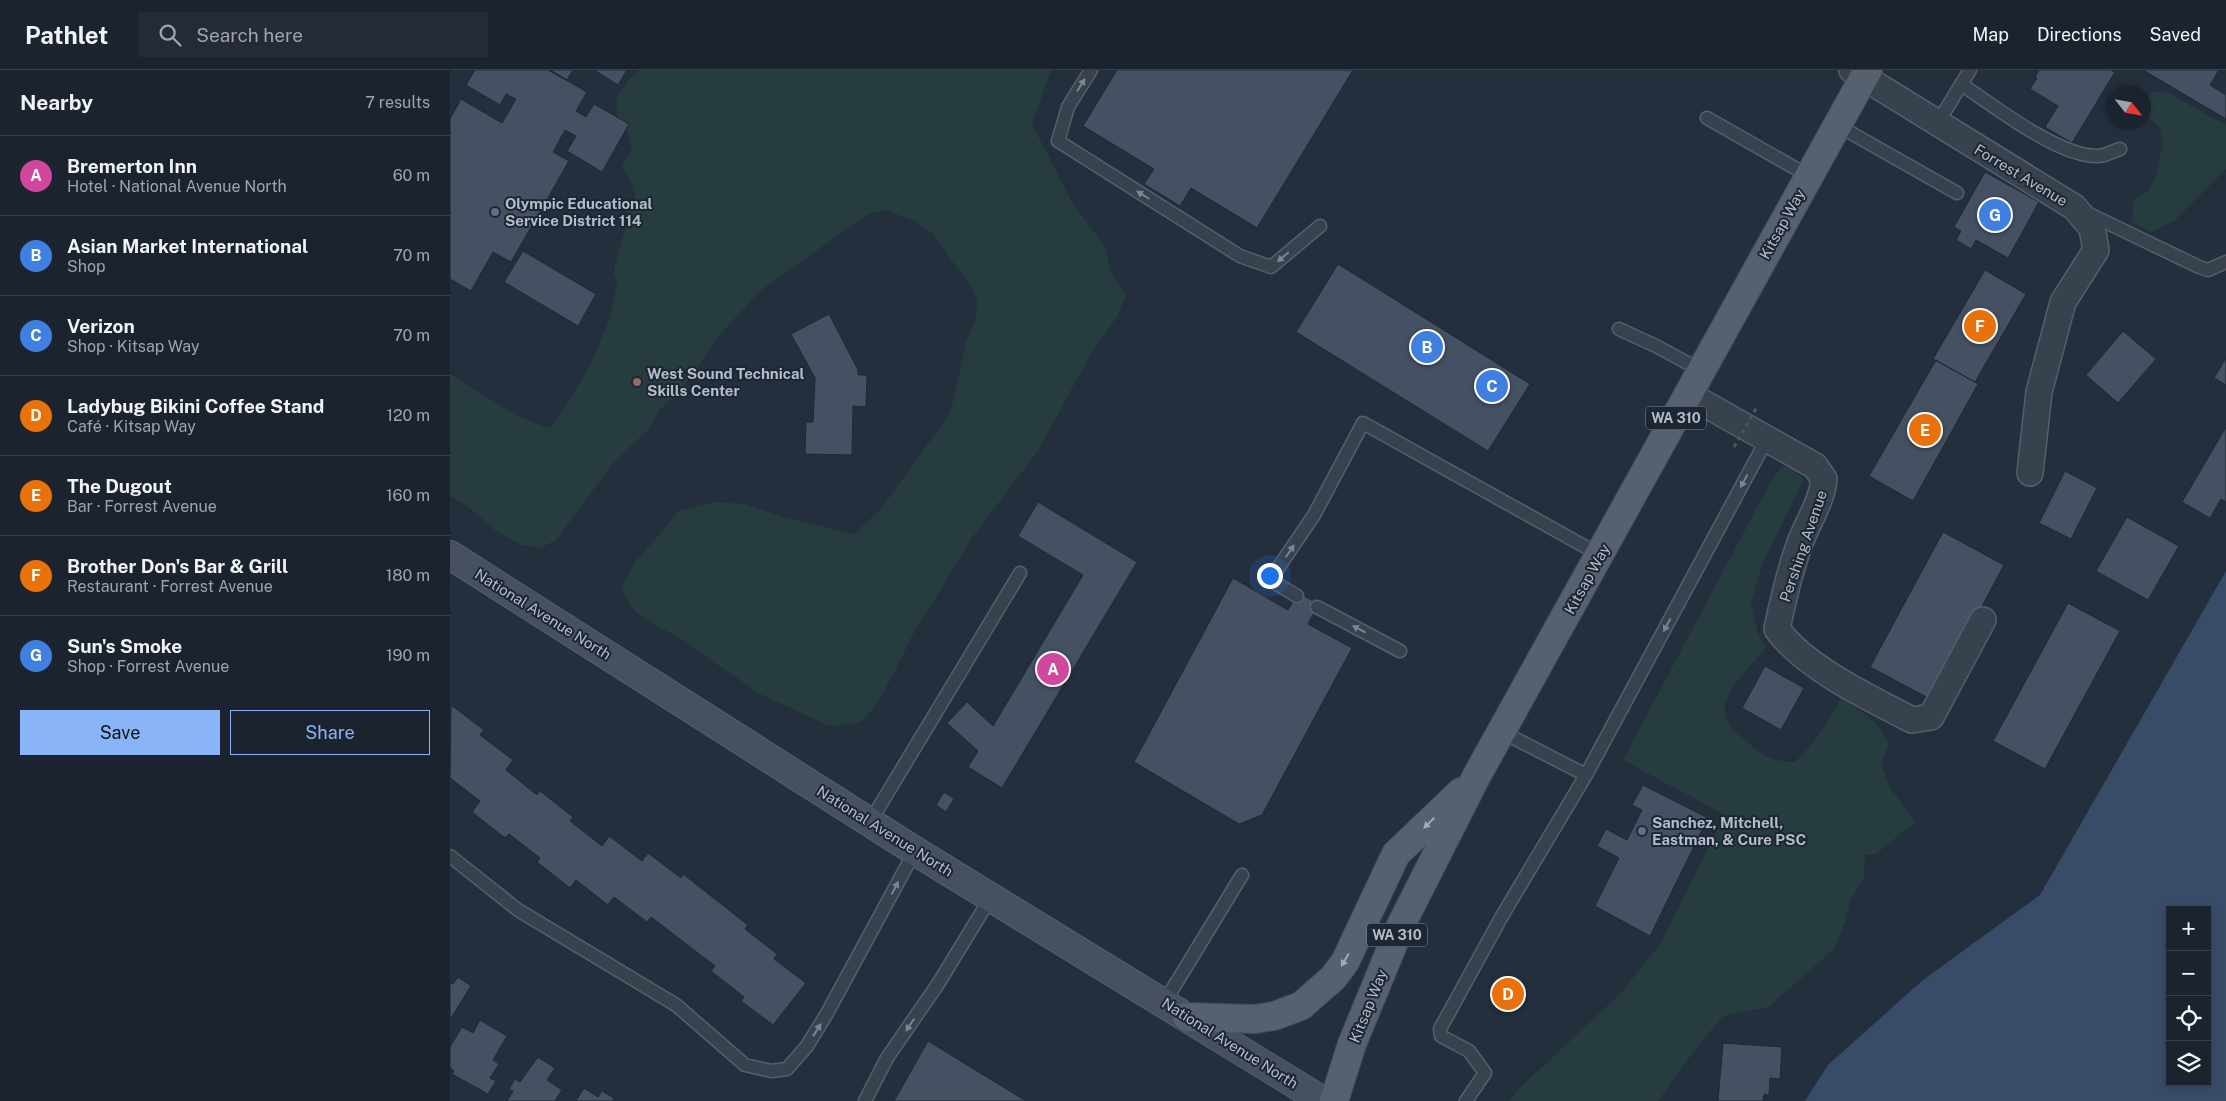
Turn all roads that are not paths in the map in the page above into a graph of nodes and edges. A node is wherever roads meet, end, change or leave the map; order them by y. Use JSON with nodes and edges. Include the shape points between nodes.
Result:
{"nodes":[{"id":1,"x":1091,"y":70,"type":"edge"},
{"id":2,"x":1970,"y":70,"type":"edge"},
{"id":3,"x":1861,"y":72,"type":"edge"},
{"id":4,"x":1961,"y":84,"type":"junction"},
{"id":5,"x":1707,"y":118,"type":"dead end"},
{"id":6,"x":1936,"y":124,"type":"junction"},
{"id":7,"x":1837,"y":125,"type":"junction"},
{"id":8,"x":2120,"y":149,"type":"dead end"},
{"id":9,"x":1809,"y":176,"type":"junction"},
{"id":10,"x":1956,"y":193,"type":"dead end"},
{"id":11,"x":2074,"y":207,"type":"junction"},
{"id":12,"x":1320,"y":226,"type":"dead end"},
{"id":13,"x":2226,"y":262,"type":"edge"},
{"id":14,"x":1619,"y":329,"type":"dead end"},
{"id":15,"x":1702,"y":371,"type":"junction"},
{"id":16,"x":1689,"y":394,"type":"junction"},
{"id":17,"x":1767,"y":439,"type":"junction"},
{"id":18,"x":2030,"y":473,"type":"dead end"},
{"id":19,"x":450,"y":555,"type":"edge"},
{"id":20,"x":1600,"y":555,"type":"junction"},
{"id":21,"x":1020,"y":573,"type":"dead end"},
{"id":22,"x":1297,"y":596,"type":"dead end"},
{"id":23,"x":1317,"y":607,"type":"dead end"},
{"id":24,"x":1983,"y":620,"type":"dead end"},
{"id":25,"x":1400,"y":651,"type":"dead end"},
{"id":26,"x":1502,"y":732,"type":"junction"},
{"id":27,"x":1586,"y":775,"type":"junction"},
{"id":28,"x":1476,"y":777,"type":"junction"},
{"id":29,"x":870,"y":822,"type":"junction"},
{"id":30,"x":915,"y":851,"type":"junction"},
{"id":31,"x":450,"y":856,"type":"edge"},
{"id":32,"x":1242,"y":875,"type":"dead end"},
{"id":33,"x":991,"y":897,"type":"junction"},
{"id":34,"x":1164,"y":1003,"type":"junction"},
{"id":35,"x":1187,"y":1017,"type":"junction"},
{"id":36,"x":865,"y":1101,"type":"edge"},
{"id":37,"x":1323,"y":1101,"type":"edge"},
{"id":38,"x":1334,"y":1101,"type":"edge"},
{"id":39,"x":1466,"y":1101,"type":"edge"}],
"edges":[{"from":12,"to":1,"type":"lane","one_way":true,"via":[[1271,267],[1240,256],[1058,141],[1068,107]]},
{"from":2,"to":4,"type":"lane"},
{"from":3,"to":6,"type":"street","name":"Forrest Avenue"},
{"from":3,"to":7,"type":"main road","name":"Kitsap Way","number":"WA 310"},
{"from":4,"to":6,"type":"lane"},
{"from":4,"to":8,"type":"lane","via":[[2016,121],[2070,150],[2100,156]]},
{"from":5,"to":9,"type":"lane"},
{"from":6,"to":11,"type":"street","name":"Forrest Avenue"},
{"from":7,"to":9,"type":"main road","name":"Kitsap Way","number":"WA 310"},
{"from":7,"to":10,"type":"lane"},
{"from":9,"to":15,"type":"main road","name":"Kitsap Way","number":"WA 310"},
{"from":11,"to":13,"type":"lane","via":[[2199,267],[2208,270]]},
{"from":11,"to":18,"type":"street","name":"Forrest Avenue","via":[[2092,228],[2096,250],[2063,302],[2039,392]]},
{"from":14,"to":15,"type":"lane"},
{"from":15,"to":16,"type":"main road","name":"Kitsap Way","number":"WA 310"},
{"from":16,"to":17,"type":"street","name":"Pershing Avenue"},
{"from":16,"to":20,"type":"main road","name":"Kitsap Way","number":"WA 310"},
{"from":17,"to":24,"type":"street","name":"Pershing Avenue","via":[[1815,466],[1824,479],[1823,493],[1800,544],[1783,601],[1777,629],[1788,643],[1813,663],[1912,720],[1931,716]]},
{"from":17,"to":27,"type":"lane","one_way":true},
{"from":19,"to":29,"type":"main road","name":"National Avenue North"},
{"from":22,"to":20,"type":"lane","one_way":true,"via":[[1270,580],[1314,515],[1363,423]]},
{"from":20,"to":26,"type":"main road","name":"Kitsap Way","number":"WA 310"},
{"from":21,"to":29,"type":"lane"},
{"from":25,"to":23,"type":"lane","one_way":true},
{"from":26,"to":27,"type":"lane"},
{"from":26,"to":28,"type":"main road","name":"Kitsap Way","number":"WA 310"},
{"from":27,"to":39,"type":"lane","via":[[1502,916],[1440,1029],[1441,1036],[1470,1051],[1485,1073]]},
{"from":28,"to":35,"type":"main road","one_way":true,"via":[[1396,854],[1345,962],[1333,978],[1301,1006],[1255,1019]]},
{"from":28,"to":38,"type":"main road","name":"Kitsap Way","number":"WA 310","via":[[1401,925],[1352,1044]]},
{"from":29,"to":30,"type":"main road","name":"National Avenue North"},
{"from":31,"to":30,"type":"lane","one_way":true,"via":[[518,910],[676,1004],[745,1065],[771,1071],[788,1069],[807,1046]]},
{"from":30,"to":33,"type":"main road","name":"National Avenue North"},
{"from":32,"to":34,"type":"lane"},
{"from":33,"to":34,"type":"main road","name":"National Avenue North"},
{"from":33,"to":36,"type":"lane","one_way":true,"via":[[938,984],[887,1058]]},
{"from":34,"to":35,"type":"main road","name":"National Avenue North"},
{"from":35,"to":37,"type":"main road","name":"National Avenue North"}]}
